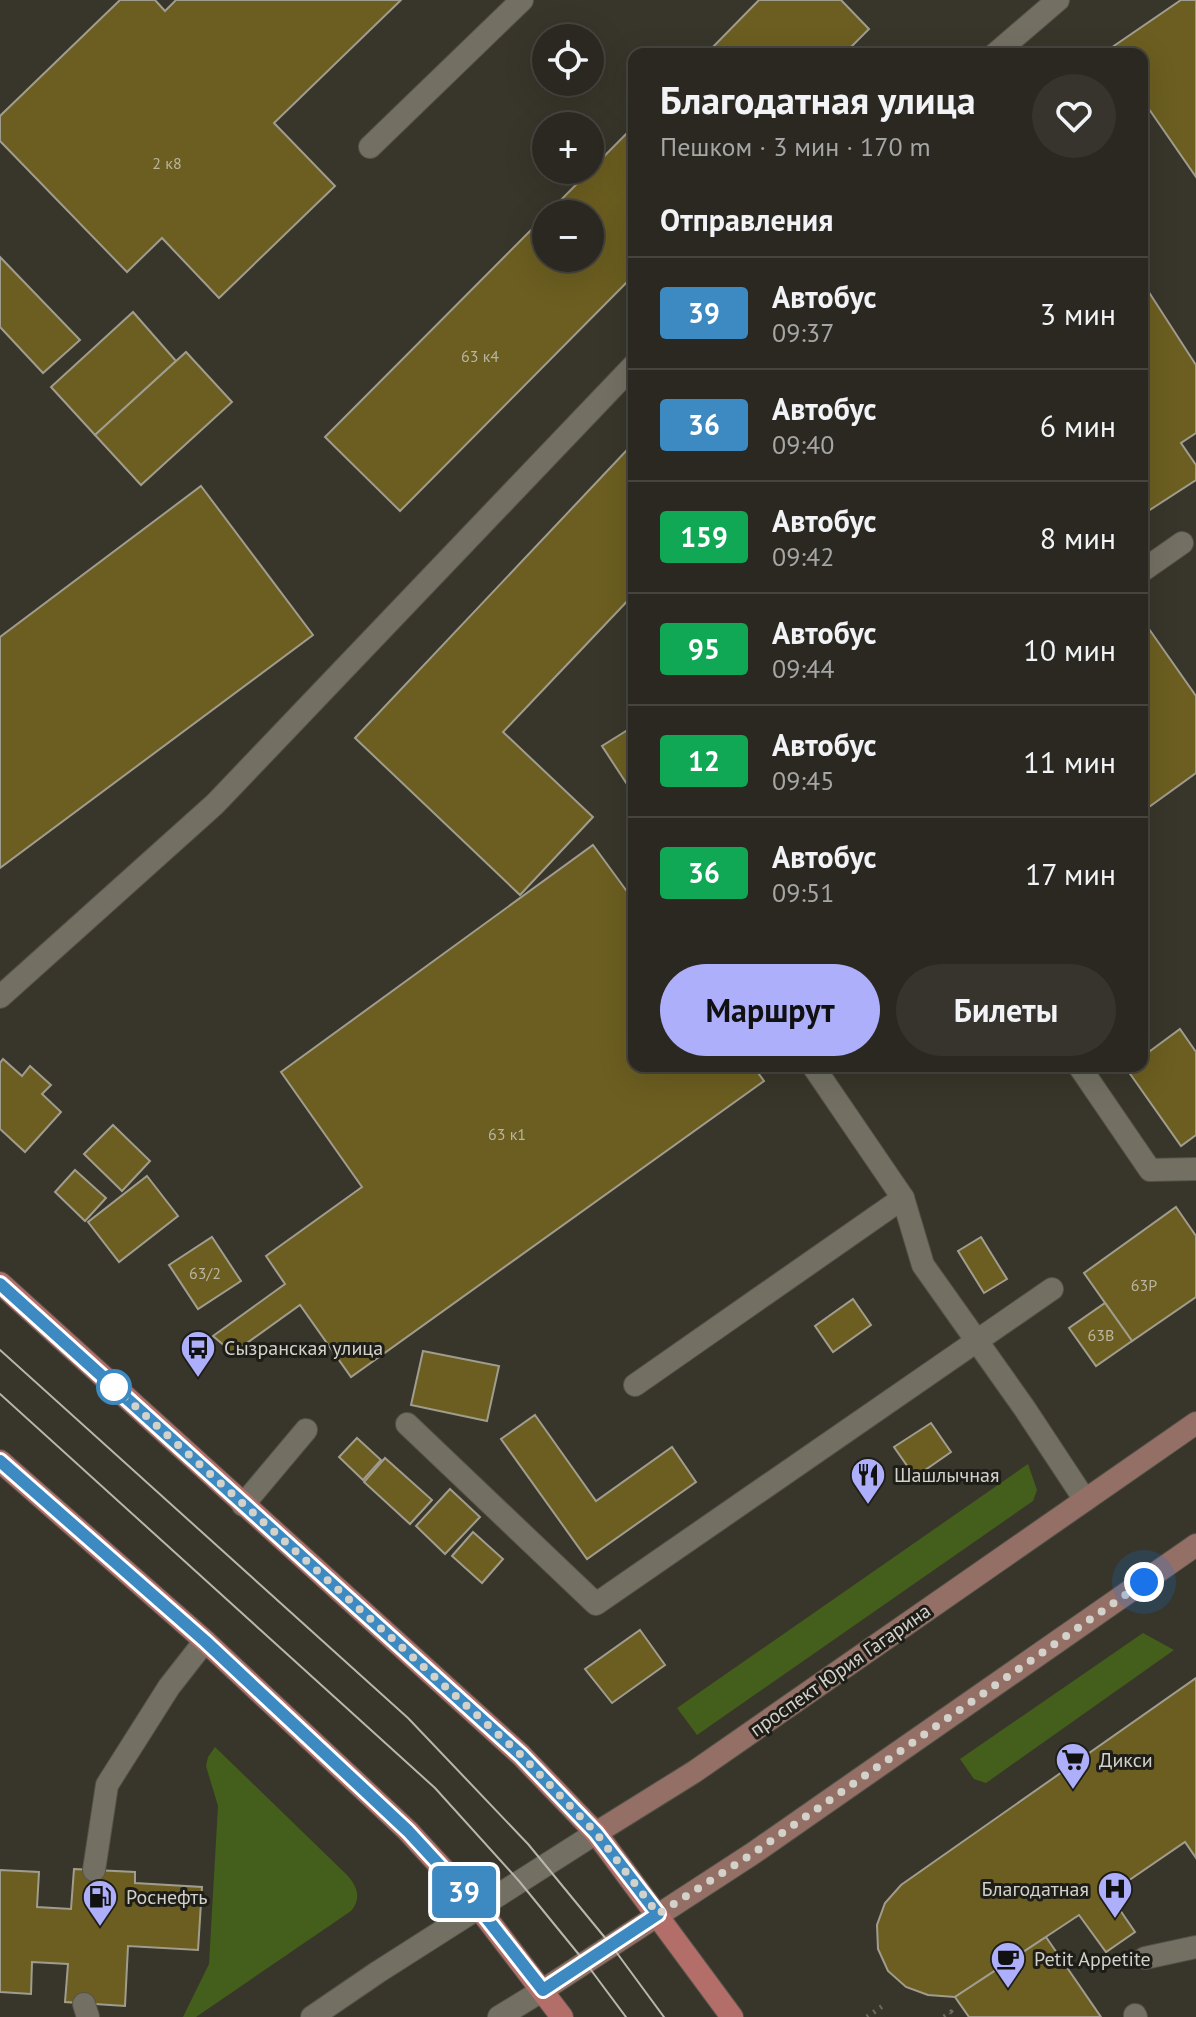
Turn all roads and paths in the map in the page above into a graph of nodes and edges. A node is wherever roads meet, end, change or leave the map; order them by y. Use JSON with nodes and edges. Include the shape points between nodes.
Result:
{"nodes":[{"id":1,"x":522,"y":0,"type":"edge"},
{"id":2,"x":1058,"y":0,"type":"edge"},
{"id":3,"x":1002,"y":48,"type":"edge"},
{"id":4,"x":370,"y":147,"type":"dead end"},
{"id":5,"x":628,"y":379,"type":"edge"},
{"id":6,"x":1182,"y":543,"type":"dead end"},
{"id":7,"x":1148,"y":567,"type":"edge"},
{"id":8,"x":0,"y":997,"type":"edge"},
{"id":9,"x":817,"y":1072,"type":"edge"},
{"id":10,"x":1083,"y":1072,"type":"edge"},
{"id":11,"x":1196,"y":1169,"type":"edge"},
{"id":12,"x":903,"y":1198,"type":"junction"},
{"id":13,"x":0,"y":1283,"type":"edge"},
{"id":14,"x":1052,"y":1289,"type":"dead end"},
{"id":15,"x":976,"y":1342,"type":"junction"},
{"id":16,"x":635,"y":1385,"type":"dead end"},
{"id":17,"x":1196,"y":1423,"type":"edge"},
{"id":18,"x":407,"y":1424,"type":"dead end"},
{"id":19,"x":306,"y":1430,"type":"dead end"},
{"id":20,"x":0,"y":1461,"type":"edge"},
{"id":21,"x":1085,"y":1500,"type":"junction"},
{"id":22,"x":243,"y":1505,"type":"junction"},
{"id":23,"x":1196,"y":1545,"type":"edge"},
{"id":24,"x":205,"y":1641,"type":"junction"},
{"id":25,"x":596,"y":1833,"type":"junction"},
{"id":26,"x":94,"y":1870,"type":"dead end"},
{"id":27,"x":478,"y":1907,"type":"junction"},
{"id":28,"x":658,"y":1914,"type":"junction"},
{"id":29,"x":1196,"y":1947,"type":"edge"},
{"id":30,"x":1145,"y":1958,"type":"dead end"},
{"id":31,"x":543,"y":1990,"type":"junction"},
{"id":32,"x":884,"y":2005,"type":"dead end"},
{"id":33,"x":312,"y":2017,"type":"edge"},
{"id":34,"x":499,"y":2017,"type":"edge"},
{"id":35,"x":562,"y":2017,"type":"edge"},
{"id":36,"x":732,"y":2017,"type":"edge"},
{"id":37,"x":867,"y":2017,"type":"edge"},
{"id":38,"x":944,"y":2017,"type":"edge"},
{"id":39,"x":954,"y":2017,"type":"edge"}],
"edges":[{"from":1,"to":4,"type":"street"},
{"from":2,"to":3,"type":"street"},
{"from":5,"to":8,"type":"street","via":[[215,804]]},
{"from":6,"to":7,"type":"street"},
{"from":9,"to":12,"type":"street"},
{"from":10,"to":11,"type":"street","via":[[1150,1170]]},
{"from":12,"to":15,"type":"street","via":[[923,1265]]},
{"from":12,"to":16,"type":"street"},
{"from":13,"to":22,"type":"main road"},
{"from":14,"to":15,"type":"street"},
{"from":15,"to":18,"type":"street","via":[[596,1604]]},
{"from":15,"to":21,"type":"street"},
{"from":17,"to":21,"type":"main road","name":"проспект Юрия Гагарина"},
{"from":19,"to":22,"type":"street"},
{"from":20,"to":24,"type":"main road"},
{"from":21,"to":25,"type":"main road","name":"проспект Юрия Гагарина","via":[[694,1772]]},
{"from":22,"to":25,"type":"main road","via":[[521,1755]]},
{"from":23,"to":28,"type":"main road"},
{"from":24,"to":26,"type":"street","via":[[107,1785]]},
{"from":24,"to":27,"type":"main road","via":[[408,1831]]},
{"from":25,"to":27,"type":"street","name":"проспект Юрия Гагарина"},
{"from":25,"to":28,"type":"main road"},
{"from":27,"to":31,"type":"main road"},
{"from":27,"to":33,"type":"street"},
{"from":28,"to":31,"type":"main road"},
{"from":28,"to":36,"type":"main road"},
{"from":29,"to":30,"type":"street"},
{"from":31,"to":34,"type":"street"},
{"from":31,"to":35,"type":"main road"},
{"from":32,"to":37,"type":"path"},
{"from":38,"to":39,"type":"path","via":[[951,2012]]}]}
